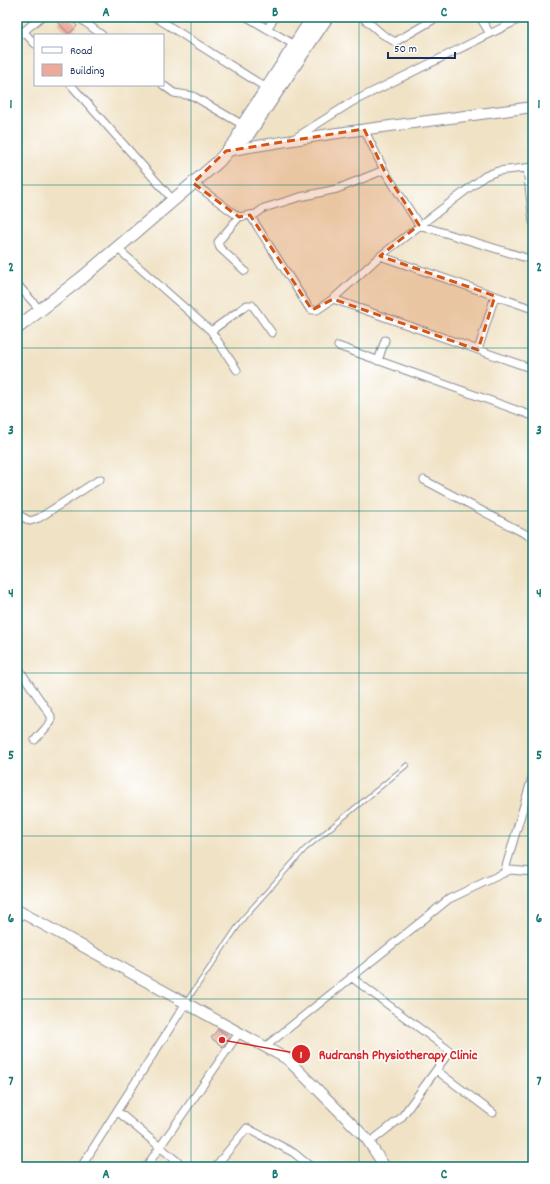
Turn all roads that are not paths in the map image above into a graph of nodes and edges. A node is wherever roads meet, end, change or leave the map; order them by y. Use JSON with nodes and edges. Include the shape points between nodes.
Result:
{"nodes":[{"id":1,"x":41,"y":17,"type":"edge"},
{"id":2,"x":78,"y":17,"type":"edge"},
{"id":3,"x":155,"y":17,"type":"edge"},
{"id":4,"x":247,"y":17,"type":"edge"},
{"id":5,"x":276,"y":17,"type":"edge"},
{"id":6,"x":313,"y":17,"type":"edge"},
{"id":7,"x":327,"y":17,"type":"edge"},
{"id":8,"x":362,"y":17,"type":"edge"},
{"id":9,"x":438,"y":17,"type":"edge"},
{"id":10,"x":480,"y":17,"type":"edge"},
{"id":11,"x":524,"y":17,"type":"edge"},
{"id":12,"x":268,"y":29,"type":"junction"},
{"id":13,"x":24,"y":32,"type":"junction"},
{"id":14,"x":101,"y":34,"type":"edge"},
{"id":15,"x":490,"y":34,"type":"junction"},
{"id":16,"x":17,"y":38,"type":"edge"},
{"id":17,"x":34,"y":43,"type":"edge"},
{"id":18,"x":300,"y":48,"type":"junction"},
{"id":19,"x":72,"y":86,"type":"edge"},
{"id":20,"x":164,"y":86,"type":"edge"},
{"id":21,"x":268,"y":89,"type":"junction"},
{"id":22,"x":533,"y":107,"type":"edge"},
{"id":23,"x":243,"y":125,"type":"junction"},
{"id":24,"x":364,"y":130,"type":"junction"},
{"id":25,"x":238,"y":140,"type":"junction"},
{"id":26,"x":291,"y":140,"type":"junction"},
{"id":27,"x":226,"y":151,"type":"junction"},
{"id":28,"x":530,"y":167,"type":"edge"},
{"id":29,"x":384,"y":170,"type":"junction"},
{"id":30,"x":193,"y":183,"type":"junction"},
{"id":31,"x":173,"y":200,"type":"junction"},
{"id":32,"x":250,"y":215,"type":"junction"},
{"id":33,"x":239,"y":217,"type":"junction"},
{"id":34,"x":533,"y":222,"type":"edge"},
{"id":35,"x":419,"y":225,"type":"junction"},
{"id":36,"x":117,"y":248,"type":"junction"},
{"id":37,"x":380,"y":256,"type":"junction"},
{"id":38,"x":533,"y":260,"type":"edge"},
{"id":39,"x":245,"y":271,"type":"dead end"},
{"id":40,"x":17,"y":284,"type":"edge"},
{"id":41,"x":495,"y":296,"type":"junction"},
{"id":42,"x":333,"y":299,"type":"junction"},
{"id":43,"x":533,"y":309,"type":"edge"},
{"id":44,"x":40,"y":310,"type":"junction"},
{"id":45,"x":17,"y":328,"type":"edge"},
{"id":46,"x":211,"y":331,"type":"junction"},
{"id":47,"x":272,"y":333,"type":"dead end"},
{"id":48,"x":385,"y":340,"type":"dead end"},
{"id":49,"x":338,"y":346,"type":"dead end"},
{"id":50,"x":478,"y":350,"type":"junction"},
{"id":51,"x":378,"y":361,"type":"junction"},
{"id":52,"x":533,"y":369,"type":"edge"},
{"id":53,"x":237,"y":370,"type":"dead end"},
{"id":54,"x":533,"y":416,"type":"edge"},
{"id":55,"x":100,"y":479,"type":"dead end"},
{"id":56,"x":424,"y":480,"type":"dead end"},
{"id":57,"x":17,"y":514,"type":"edge"},
{"id":58,"x":533,"y":538,"type":"edge"},
{"id":59,"x":17,"y":664,"type":"edge"},
{"id":60,"x":19,"y":674,"type":"edge"},
{"id":61,"x":35,"y":740,"type":"dead end"},
{"id":62,"x":407,"y":766,"type":"dead end"},
{"id":63,"x":533,"y":774,"type":"edge"},
{"id":64,"x":533,"y":872,"type":"edge"},
{"id":65,"x":504,"y":873,"type":"junction"},
{"id":66,"x":17,"y":910,"type":"edge"},
{"id":67,"x":351,"y":977,"type":"junction"},
{"id":68,"x":186,"y":1003,"type":"junction"},
{"id":69,"x":239,"y":1033,"type":"junction"},
{"id":70,"x":265,"y":1047,"type":"junction"},
{"id":71,"x":436,"y":1070,"type":"junction"},
{"id":72,"x":117,"y":1111,"type":"junction"},
{"id":73,"x":493,"y":1113,"type":"dead end"},
{"id":74,"x":369,"y":1143,"type":"junction"},
{"id":75,"x":160,"y":1147,"type":"junction"},
{"id":76,"x":81,"y":1167,"type":"edge"},
{"id":77,"x":146,"y":1167,"type":"edge"},
{"id":78,"x":184,"y":1167,"type":"edge"},
{"id":79,"x":215,"y":1167,"type":"edge"},
{"id":80,"x":311,"y":1167,"type":"edge"},
{"id":81,"x":385,"y":1167,"type":"edge"}],
"edges":[{"from":1,"to":13,"type":"street"},
{"from":2,"to":14,"type":"street"},
{"from":3,"to":21,"type":"street"},
{"from":4,"to":12,"type":"street"},
{"from":5,"to":12,"type":"street"},
{"from":6,"to":18,"type":"main road"},
{"from":7,"to":18,"type":"main road"},
{"from":8,"to":9,"type":"street","via":[[395,42]]},
{"from":10,"to":15,"type":"street"},
{"from":11,"to":15,"type":"street"},
{"from":12,"to":18,"type":"street"},
{"from":13,"to":16,"type":"street"},
{"from":13,"to":17,"type":"street"},
{"from":15,"to":26,"type":"street","via":[[352,102]]},
{"from":18,"to":21,"type":"main road"},
{"from":18,"to":25,"type":"main road","via":[[247,136]]},
{"from":19,"to":31,"type":"street"},
{"from":20,"to":23,"type":"street","via":[[174,93],[194,96]]},
{"from":21,"to":23,"type":"main road"},
{"from":22,"to":24,"type":"street"},
{"from":23,"to":25,"type":"main road"},
{"from":24,"to":26,"type":"street"},
{"from":24,"to":29,"type":"street"},
{"from":25,"to":27,"type":"main road"},
{"from":26,"to":27,"type":"street"},
{"from":27,"to":30,"type":"main road","via":[[218,162]]},
{"from":28,"to":34,"type":"street"},
{"from":28,"to":35,"type":"street","via":[[498,170],[485,176]]},
{"from":29,"to":32,"type":"street","via":[[337,189],[300,197]]},
{"from":29,"to":35,"type":"street"},
{"from":30,"to":31,"type":"main road"},
{"from":30,"to":33,"type":"street"},
{"from":31,"to":36,"type":"main road"},
{"from":32,"to":33,"type":"street"},
{"from":32,"to":42,"type":"street","via":[[310,308],[318,310]]},
{"from":33,"to":39,"type":"street","via":[[218,242],[220,248]]},
{"from":35,"to":37,"type":"street"},
{"from":35,"to":38,"type":"street"},
{"from":36,"to":44,"type":"main road"},
{"from":36,"to":46,"type":"street"},
{"from":37,"to":41,"type":"street"},
{"from":37,"to":42,"type":"street"},
{"from":40,"to":44,"type":"street"},
{"from":41,"to":43,"type":"street"},
{"from":41,"to":50,"type":"street"},
{"from":42,"to":50,"type":"street"},
{"from":44,"to":45,"type":"main road"},
{"from":46,"to":47,"type":"street","via":[[247,305],[252,305]]},
{"from":46,"to":53,"type":"street"},
{"from":48,"to":51,"type":"street"},
{"from":49,"to":51,"type":"street"},
{"from":50,"to":52,"type":"street"},
{"from":51,"to":54,"type":"street"},
{"from":55,"to":57,"type":"street","via":[[30,522]]},
{"from":56,"to":58,"type":"street"},
{"from":59,"to":60,"type":"street"},
{"from":60,"to":61,"type":"street","via":[[51,716],[51,722]]},
{"from":62,"to":68,"type":"lane","via":[[305,849],[245,916]]},
{"from":63,"to":65,"type":"street"},
{"from":64,"to":65,"type":"street","via":[[510,870]]},
{"from":65,"to":67,"type":"street","via":[[449,899]]},
{"from":66,"to":68,"type":"street"},
{"from":67,"to":70,"type":"street"},
{"from":67,"to":71,"type":"street","via":[[450,1051]]},
{"from":68,"to":69,"type":"street"},
{"from":68,"to":72,"type":"street"},
{"from":69,"to":70,"type":"street"},
{"from":69,"to":75,"type":"street"},
{"from":70,"to":74,"type":"street","via":[[287,1059]]},
{"from":71,"to":73,"type":"street"},
{"from":71,"to":74,"type":"street","via":[[400,1118]]},
{"from":72,"to":75,"type":"street"},
{"from":72,"to":76,"type":"street"},
{"from":74,"to":81,"type":"street"},
{"from":75,"to":77,"type":"street"},
{"from":75,"to":78,"type":"street"},
{"from":79,"to":80,"type":"street","via":[[247,1128],[294,1153]]}]}
